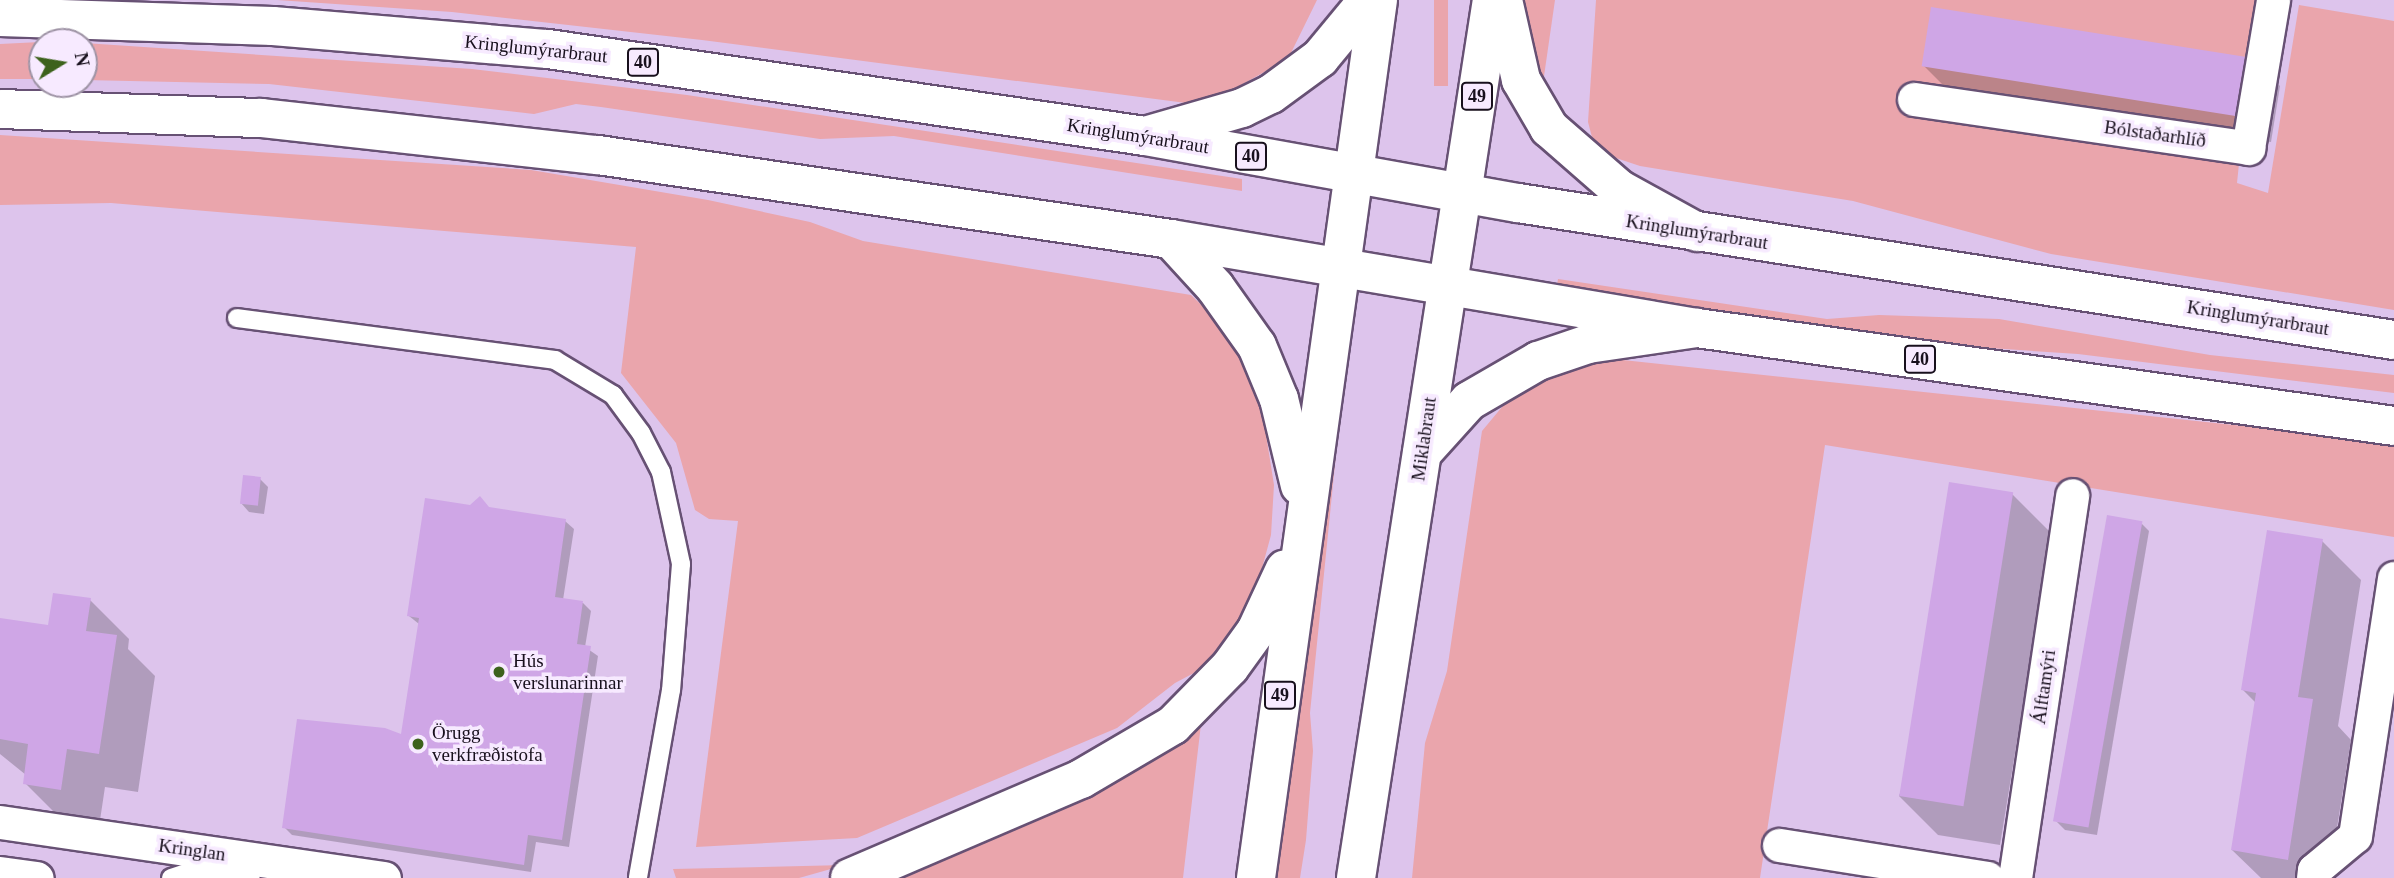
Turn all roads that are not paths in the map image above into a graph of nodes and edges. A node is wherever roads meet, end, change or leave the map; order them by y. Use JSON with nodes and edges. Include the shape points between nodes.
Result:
{"nodes":[{"id":1,"x":1368,"y":0,"type":"edge"},
{"id":2,"x":1378,"y":0,"type":"edge"},
{"id":3,"x":1492,"y":0,"type":"edge"},
{"id":4,"x":1503,"y":0,"type":"edge"},
{"id":5,"x":2273,"y":0,"type":"edge"},
{"id":6,"x":0,"y":17,"type":"edge"},
{"id":7,"x":1914,"y":99,"type":"dead end"},
{"id":8,"x":0,"y":108,"type":"edge"},
{"id":9,"x":1145,"y":136,"type":"junction"},
{"id":10,"x":1357,"y":174,"type":"junction"},
{"id":11,"x":1460,"y":193,"type":"junction"},
{"id":12,"x":1697,"y":232,"type":"junction"},
{"id":13,"x":1171,"y":239,"type":"junction"},
{"id":14,"x":1343,"y":268,"type":"junction"},
{"id":15,"x":1447,"y":285,"type":"junction"},
{"id":16,"x":237,"y":318,"type":"dead end"},
{"id":17,"x":1697,"y":328,"type":"junction"},
{"id":18,"x":2394,"y":340,"type":"edge"},
{"id":19,"x":2394,"y":426,"type":"edge"},
{"id":20,"x":1422,"y":453,"type":"junction"},
{"id":21,"x":2073,"y":495,"type":"dead end"},
{"id":22,"x":1303,"y":524,"type":"junction"},
{"id":23,"x":2394,"y":578,"type":"edge"},
{"id":24,"x":0,"y":822,"type":"edge"},
{"id":25,"x":1779,"y":845,"type":"dead end"},
{"id":26,"x":0,"y":873,"type":"edge"},
{"id":27,"x":37,"y":878,"type":"edge"},
{"id":28,"x":172,"y":878,"type":"edge"},
{"id":29,"x":251,"y":878,"type":"edge"},
{"id":30,"x":384,"y":878,"type":"edge"},
{"id":31,"x":638,"y":878,"type":"edge"},
{"id":32,"x":850,"y":878,"type":"edge"},
{"id":33,"x":1256,"y":878,"type":"edge"},
{"id":34,"x":1356,"y":878,"type":"edge"},
{"id":35,"x":1987,"y":878,"type":"edge"},
{"id":36,"x":2015,"y":878,"type":"edge"},
{"id":37,"x":2313,"y":878,"type":"edge"}],
"edges":[{"from":1,"to":9,"type":"main road","via":[[1320,58],[1271,94],[1242,108]]},
{"from":2,"to":10,"type":"main road","number":"49"},
{"from":3,"to":11,"type":"main road","name":"Miklabraut","number":"49"},
{"from":4,"to":12,"type":"main road","via":[[1521,80],[1549,128],[1619,189]]},
{"from":5,"to":7,"type":"street","name":"Bólstaðarhlíð","via":[[2248,148]]},
{"from":6,"to":9,"type":"main road","name":"Kringlumýrarbraut","number":"40","via":[[138,18],[548,49]]},
{"from":8,"to":13,"type":"main road","number":"40","via":[[261,118],[387,130],[847,190]]},
{"from":9,"to":10,"type":"main road","name":"Kringlumýrarbraut","number":"40"},
{"from":10,"to":11,"type":"main road","name":"Kringlumýrarbraut","number":"40"},
{"from":10,"to":14,"type":"main road","number":"49"},
{"from":11,"to":12,"type":"main road","name":"Kringlumýrarbraut","number":"40"},
{"from":11,"to":15,"type":"main road","name":"Miklabraut","number":"49"},
{"from":12,"to":18,"type":"main road","name":"Kringlumýrarbraut","number":"40"},
{"from":13,"to":14,"type":"main road","number":"40"},
{"from":13,"to":22,"type":"main road","via":[[1238,317],[1266,363],[1291,440]]},
{"from":14,"to":15,"type":"main road","number":"40"},
{"from":14,"to":22,"type":"main road","number":"49"},
{"from":15,"to":17,"type":"main road","number":"40"},
{"from":15,"to":20,"type":"main road","name":"Miklabraut","number":"49"},
{"from":16,"to":31,"type":"lane","via":[[555,360],[591,377],[613,395],[641,433],[665,485],[681,564],[671,690]]},
{"from":17,"to":19,"type":"main road","number":"40"},
{"from":17,"to":20,"type":"main road","via":[[1588,344],[1538,361],[1469,401]]},
{"from":20,"to":34,"type":"main road","name":"Miklabraut","number":"49"},
{"from":21,"to":36,"type":"street","name":"Álftamýri"},
{"from":22,"to":32,"type":"main road","via":[[1256,631],[1230,667],[1173,725],[1081,779]]},
{"from":22,"to":33,"type":"main road","number":"49"},
{"from":23,"to":37,"type":"street","via":[[2355,836],[2314,870]]},
{"from":24,"to":30,"type":"street","name":"Kringlan"},
{"from":25,"to":35,"type":"street"},
{"from":26,"to":27,"type":"street"},
{"from":28,"to":29,"type":"lane","via":[[193,871]]}]}
